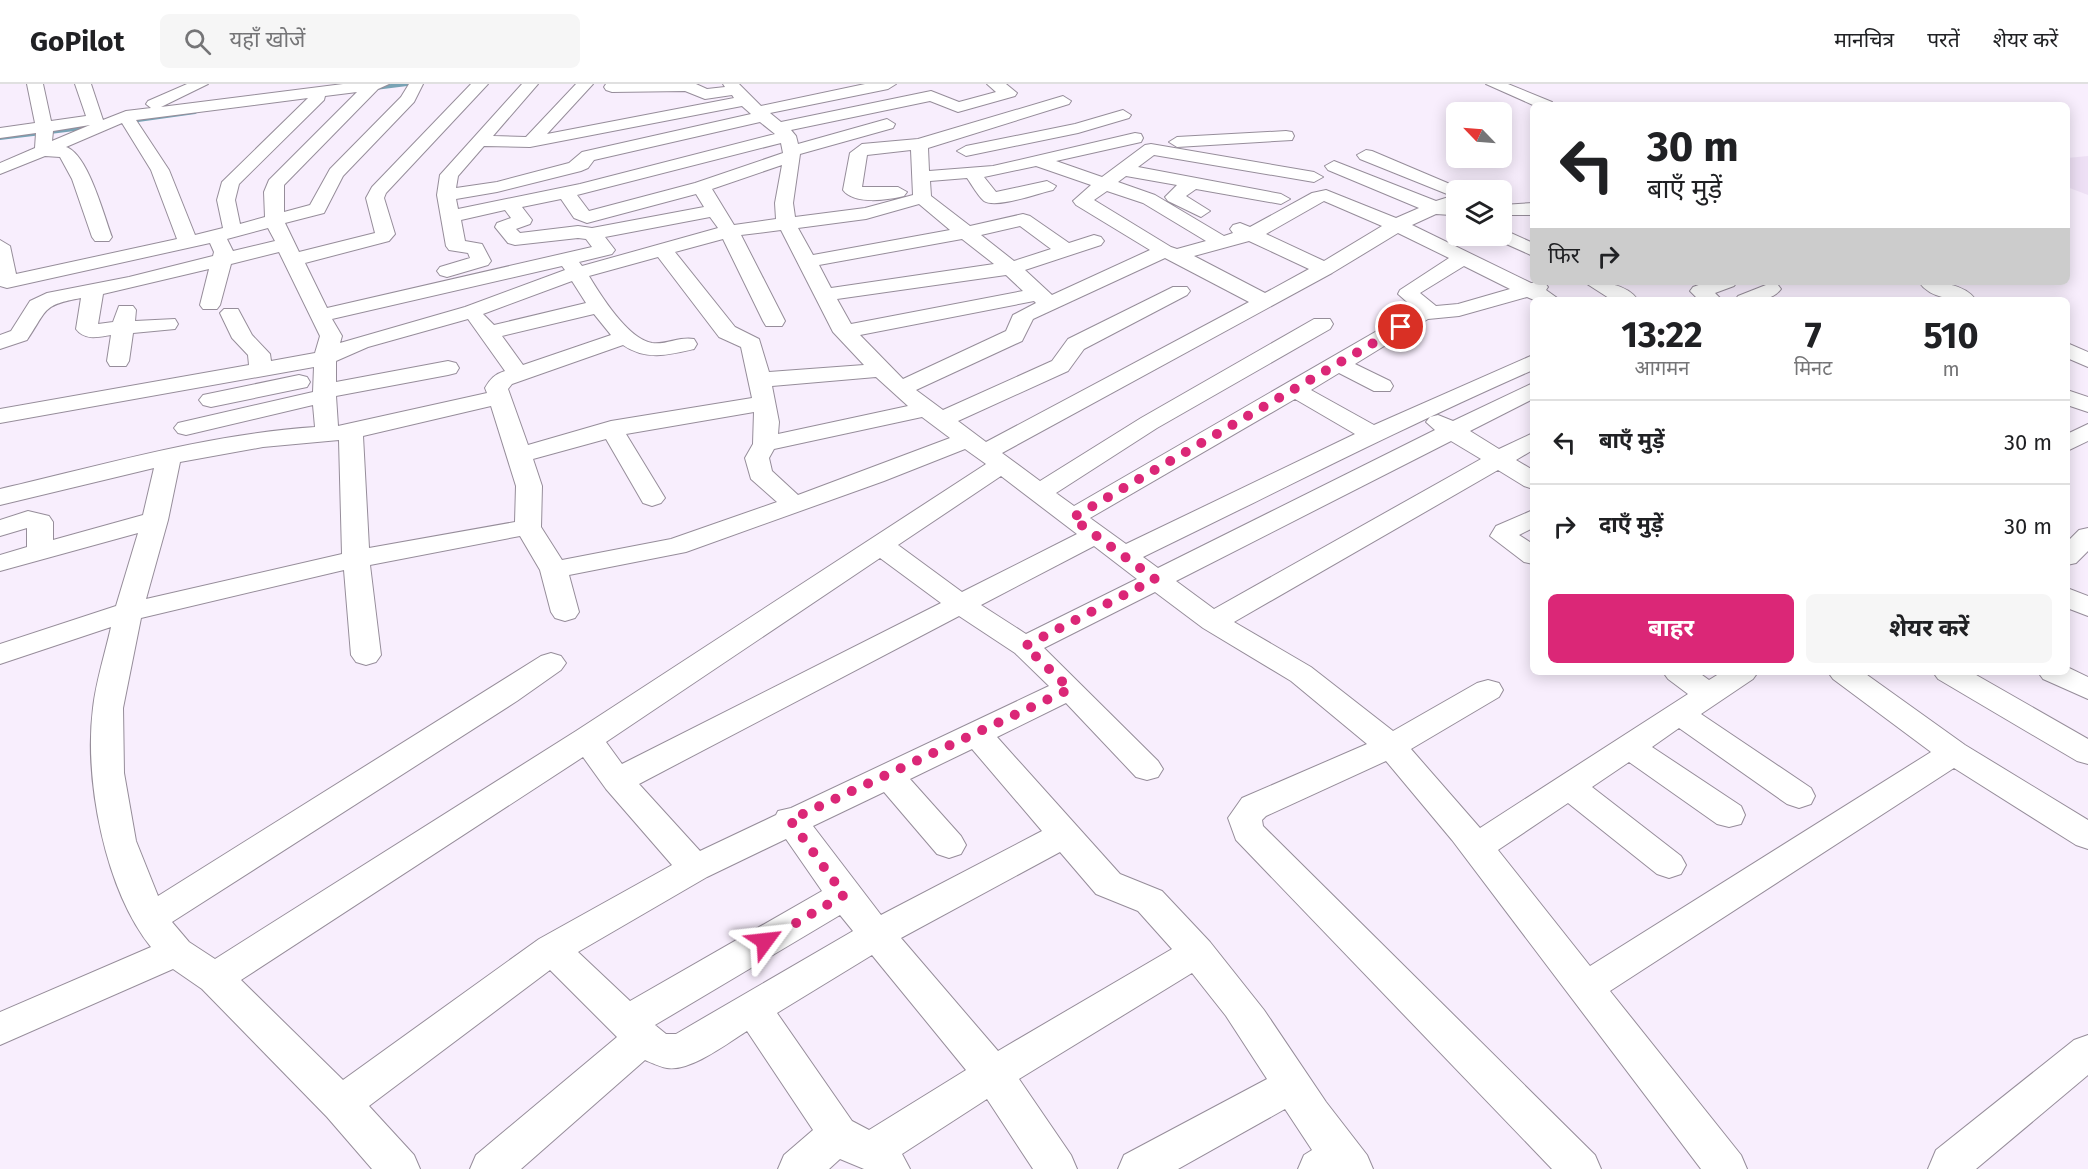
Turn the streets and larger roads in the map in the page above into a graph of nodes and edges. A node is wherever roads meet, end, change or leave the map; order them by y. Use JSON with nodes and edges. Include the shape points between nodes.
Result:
{"nodes":[{"id":1,"x":35,"y":84,"type":"edge"},
{"id":2,"x":83,"y":84,"type":"edge"},
{"id":3,"x":157,"y":84,"type":"edge"},
{"id":4,"x":200,"y":84,"type":"edge"},
{"id":5,"x":259,"y":84,"type":"edge"},
{"id":6,"x":480,"y":84,"type":"edge"},
{"id":7,"x":585,"y":84,"type":"edge"},
{"id":8,"x":803,"y":84,"type":"edge"},
{"id":9,"x":995,"y":84,"type":"edge"},
{"id":10,"x":1494,"y":84,"type":"edge"},
{"id":11,"x":656,"y":85,"type":"edge"},
{"id":12,"x":876,"y":85,"type":"edge"},
{"id":13,"x":416,"y":86,"type":"dead end"},
{"id":14,"x":373,"y":87,"type":"edge"},
{"id":15,"x":612,"y":87,"type":"dead end"},
{"id":16,"x":536,"y":93,"type":"edge"},
{"id":17,"x":318,"y":97,"type":"dead end"},
{"id":18,"x":572,"y":97,"type":"junction"},
{"id":19,"x":824,"y":97,"type":"junction"},
{"id":20,"x":165,"y":99,"type":"junction"},
{"id":21,"x":251,"y":101,"type":"junction"},
{"id":22,"x":1063,"y":101,"type":"dead end"},
{"id":23,"x":901,"y":102,"type":"junction"},
{"id":24,"x":1539,"y":102,"type":"edge"},
{"id":25,"x":958,"y":107,"type":"junction"},
{"id":26,"x":1037,"y":108,"type":"junction"},
{"id":27,"x":848,"y":113,"type":"junction"},
{"id":28,"x":556,"y":114,"type":"junction"},
{"id":29,"x":604,"y":115,"type":"dead end"},
{"id":30,"x":671,"y":115,"type":"junction"},
{"id":31,"x":1123,"y":115,"type":"dead end"},
{"id":32,"x":765,"y":119,"type":"edge"},
{"id":33,"x":95,"y":120,"type":"junction"},
{"id":34,"x":129,"y":120,"type":"junction"},
{"id":35,"x":898,"y":121,"type":"dead end"},
{"id":36,"x":1078,"y":128,"type":"junction"},
{"id":37,"x":0,"y":133,"type":"edge"},
{"id":38,"x":953,"y":133,"type":"junction"},
{"id":39,"x":685,"y":134,"type":"junction"},
{"id":40,"x":1286,"y":136,"type":"dead end"},
{"id":41,"x":1135,"y":138,"type":"dead end"},
{"id":42,"x":478,"y":141,"type":"junction"},
{"id":43,"x":0,"y":142,"type":"edge"},
{"id":44,"x":49,"y":142,"type":"junction"},
{"id":45,"x":922,"y":144,"type":"junction"},
{"id":46,"x":1151,"y":149,"type":"junction"},
{"id":47,"x":966,"y":151,"type":"dead end"},
{"id":48,"x":514,"y":152,"type":"junction"},
{"id":49,"x":714,"y":155,"type":"junction"},
{"id":50,"x":1366,"y":155,"type":"dead end"},
{"id":51,"x":545,"y":157,"type":"dead end"},
{"id":52,"x":1038,"y":161,"type":"junction"},
{"id":53,"x":582,"y":164,"type":"junction"},
{"id":54,"x":1334,"y":166,"type":"dead end"},
{"id":55,"x":0,"y":169,"type":"edge"},
{"id":56,"x":452,"y":170,"type":"junction"},
{"id":57,"x":478,"y":170,"type":"dead end"},
{"id":58,"x":1124,"y":170,"type":"junction"},
{"id":59,"x":643,"y":174,"type":"junction"},
{"id":60,"x":973,"y":175,"type":"junction"},
{"id":61,"x":1314,"y":177,"type":"dead end"},
{"id":62,"x":0,"y":178,"type":"edge"},
{"id":63,"x":1194,"y":181,"type":"junction"},
{"id":64,"x":1105,"y":184,"type":"junction"},
{"id":65,"x":1047,"y":186,"type":"dead end"},
{"id":66,"x":701,"y":187,"type":"junction"},
{"id":67,"x":1446,"y":188,"type":"edge"},
{"id":68,"x":920,"y":189,"type":"junction"},
{"id":69,"x":565,"y":192,"type":"junction"},
{"id":70,"x":446,"y":195,"type":"junction"},
{"id":71,"x":1281,"y":200,"type":"dead end"},
{"id":72,"x":509,"y":204,"type":"junction"},
{"id":73,"x":1446,"y":204,"type":"edge"},
{"id":74,"x":1353,"y":206,"type":"junction"},
{"id":75,"x":1433,"y":207,"type":"junction"},
{"id":76,"x":1530,"y":209,"type":"edge"},
{"id":77,"x":716,"y":210,"type":"junction"},
{"id":78,"x":1512,"y":210,"type":"edge"},
{"id":79,"x":1446,"y":212,"type":"edge"},
{"id":80,"x":451,"y":216,"type":"junction"},
{"id":81,"x":615,"y":220,"type":"junction"},
{"id":82,"x":275,"y":222,"type":"junction"},
{"id":83,"x":786,"y":222,"type":"junction"},
{"id":84,"x":1396,"y":225,"type":"junction"},
{"id":85,"x":1295,"y":227,"type":"dead end"},
{"id":86,"x":729,"y":231,"type":"junction"},
{"id":87,"x":964,"y":233,"type":"junction"},
{"id":88,"x":224,"y":234,"type":"junction"},
{"id":89,"x":592,"y":234,"type":"junction"},
{"id":90,"x":1251,"y":234,"type":"junction"},
{"id":91,"x":102,"y":237,"type":"dead end"},
{"id":92,"x":1512,"y":240,"type":"edge"},
{"id":93,"x":1095,"y":241,"type":"dead end"},
{"id":94,"x":189,"y":242,"type":"junction"},
{"id":95,"x":1223,"y":243,"type":"junction"},
{"id":96,"x":0,"y":246,"type":"edge"},
{"id":97,"x":662,"y":249,"type":"junction"},
{"id":98,"x":1530,"y":249,"type":"edge"},
{"id":99,"x":1066,"y":250,"type":"junction"},
{"id":100,"x":290,"y":252,"type":"junction"},
{"id":101,"x":1170,"y":253,"type":"junction"},
{"id":102,"x":611,"y":256,"type":"junction"},
{"id":103,"x":1465,"y":257,"type":"junction"},
{"id":104,"x":222,"y":260,"type":"junction"},
{"id":105,"x":805,"y":262,"type":"junction"},
{"id":106,"x":572,"y":266,"type":"junction"},
{"id":107,"x":1011,"y":268,"type":"junction"},
{"id":108,"x":1325,"y":269,"type":"junction"},
{"id":109,"x":484,"y":270,"type":"junction"},
{"id":110,"x":1545,"y":285,"type":"edge"},
{"id":111,"x":1600,"y":285,"type":"edge"},
{"id":112,"x":1717,"y":285,"type":"edge"},
{"id":113,"x":1935,"y":285,"type":"edge"},
{"id":114,"x":2,"y":288,"type":"edge"},
{"id":115,"x":1771,"y":289,"type":"dead end"},
{"id":116,"x":93,"y":290,"type":"junction"},
{"id":117,"x":1529,"y":290,"type":"junction"},
{"id":118,"x":1180,"y":291,"type":"dead end"},
{"id":119,"x":1697,"y":291,"type":"edge"},
{"id":120,"x":823,"y":295,"type":"junction"},
{"id":121,"x":1544,"y":297,"type":"edge"},
{"id":122,"x":1622,"y":297,"type":"edge"},
{"id":123,"x":1752,"y":297,"type":"edge"},
{"id":124,"x":1960,"y":297,"type":"edge"},
{"id":125,"x":1044,"y":299,"type":"junction"},
{"id":126,"x":386,"y":301,"type":"junction"},
{"id":127,"x":1264,"y":301,"type":"junction"},
{"id":128,"x":470,"y":302,"type":"junction"},
{"id":129,"x":210,"y":305,"type":"dead end"},
{"id":130,"x":599,"y":306,"type":"junction"},
{"id":131,"x":317,"y":308,"type":"junction"},
{"id":132,"x":231,"y":313,"type":"dead end"},
{"id":133,"x":1424,"y":313,"type":"junction"},
{"id":134,"x":125,"y":318,"type":"junction"},
{"id":135,"x":774,"y":321,"type":"dead end"},
{"id":136,"x":167,"y":324,"type":"dead end"},
{"id":137,"x":1322,"y":324,"type":"dead end"},
{"id":138,"x":950,"y":329,"type":"dead end"},
{"id":139,"x":489,"y":333,"type":"junction"},
{"id":140,"x":625,"y":337,"type":"junction"},
{"id":141,"x":850,"y":338,"type":"junction"},
{"id":142,"x":0,"y":342,"type":"edge"},
{"id":143,"x":686,"y":344,"type":"dead end"},
{"id":144,"x":2070,"y":351,"type":"edge"},
{"id":145,"x":2088,"y":360,"type":"edge"},
{"id":146,"x":118,"y":361,"type":"dead end"},
{"id":147,"x":1530,"y":363,"type":"edge"},
{"id":148,"x":1338,"y":364,"type":"junction"},
{"id":149,"x":448,"y":368,"type":"dead end"},
{"id":150,"x":260,"y":369,"type":"junction"},
{"id":151,"x":518,"y":373,"type":"junction"},
{"id":152,"x":890,"y":380,"type":"junction"},
{"id":153,"x":324,"y":381,"type":"junction"},
{"id":154,"x":1382,"y":386,"type":"dead end"},
{"id":155,"x":1295,"y":390,"type":"junction"},
{"id":156,"x":1530,"y":391,"type":"edge"},
{"id":157,"x":762,"y":392,"type":"junction"},
{"id":158,"x":500,"y":397,"type":"junction"},
{"id":159,"x":2070,"y":398,"type":"edge"},
{"id":160,"x":212,"y":400,"type":"junction"},
{"id":161,"x":2088,"y":405,"type":"edge"},
{"id":162,"x":1421,"y":412,"type":"junction"},
{"id":163,"x":933,"y":415,"type":"junction"},
{"id":164,"x":0,"y":416,"type":"edge"},
{"id":165,"x":186,"y":428,"type":"dead end"},
{"id":166,"x":611,"y":429,"type":"junction"},
{"id":167,"x":1451,"y":430,"type":"junction"},
{"id":168,"x":2088,"y":431,"type":"edge"},
{"id":169,"x":339,"y":433,"type":"junction"},
{"id":170,"x":1373,"y":434,"type":"junction"},
{"id":171,"x":1530,"y":442,"type":"edge"},
{"id":172,"x":2070,"y":443,"type":"edge"},
{"id":173,"x":765,"y":444,"type":"junction"},
{"id":174,"x":2070,"y":446,"type":"edge"},
{"id":175,"x":986,"y":452,"type":"junction"},
{"id":176,"x":2088,"y":454,"type":"edge"},
{"id":177,"x":520,"y":455,"type":"junction"},
{"id":178,"x":169,"y":458,"type":"junction"},
{"id":179,"x":1497,"y":459,"type":"junction"},
{"id":180,"x":1530,"y":479,"type":"edge"},
{"id":181,"x":1038,"y":493,"type":"junction"},
{"id":182,"x":0,"y":497,"type":"edge"},
{"id":183,"x":652,"y":498,"type":"dead end"},
{"id":184,"x":1235,"y":504,"type":"junction"},
{"id":185,"x":795,"y":505,"type":"junction"},
{"id":186,"x":1072,"y":518,"type":"junction"},
{"id":187,"x":155,"y":520,"type":"junction"},
{"id":188,"x":1530,"y":520,"type":"edge"},
{"id":189,"x":2070,"y":522,"type":"edge"},
{"id":190,"x":1264,"y":523,"type":"junction"},
{"id":191,"x":528,"y":527,"type":"junction"},
{"id":192,"x":0,"y":528,"type":"edge"},
{"id":193,"x":2088,"y":530,"type":"edge"},
{"id":194,"x":1095,"y":535,"type":"junction"},
{"id":195,"x":2088,"y":536,"type":"edge"},
{"id":196,"x":879,"y":544,"type":"junction"},
{"id":197,"x":40,"y":551,"type":"junction"},
{"id":198,"x":1530,"y":554,"type":"edge"},
{"id":199,"x":2070,"y":554,"type":"edge"},
{"id":200,"x":1123,"y":556,"type":"junction"},
{"id":201,"x":356,"y":560,"type":"junction"},
{"id":202,"x":0,"y":563,"type":"edge"},
{"id":203,"x":554,"y":570,"type":"junction"},
{"id":204,"x":1155,"y":579,"type":"junction"},
{"id":205,"x":2070,"y":598,"type":"edge"},
{"id":206,"x":960,"y":604,"type":"junction"},
{"id":207,"x":2088,"y":607,"type":"edge"},
{"id":208,"x":128,"y":612,"type":"junction"},
{"id":209,"x":565,"y":612,"type":"dead end"},
{"id":210,"x":1213,"y":622,"type":"junction"},
{"id":211,"x":1025,"y":646,"type":"junction"},
{"id":212,"x":0,"y":654,"type":"edge"},
{"id":213,"x":366,"y":655,"type":"dead end"},
{"id":214,"x":551,"y":663,"type":"dead end"},
{"id":215,"x":1682,"y":675,"type":"edge"},
{"id":216,"x":1739,"y":675,"type":"edge"},
{"id":217,"x":1847,"y":675,"type":"edge"},
{"id":218,"x":1953,"y":675,"type":"edge"},
{"id":219,"x":2059,"y":675,"type":"edge"},
{"id":220,"x":1070,"y":689,"type":"junction"},
{"id":221,"x":2088,"y":689,"type":"edge"},
{"id":222,"x":1488,"y":690,"type":"dead end"},
{"id":223,"x":1710,"y":695,"type":"junction"},
{"id":224,"x":1680,"y":714,"type":"junction"},
{"id":225,"x":977,"y":734,"type":"junction"},
{"id":226,"x":587,"y":739,"type":"junction"},
{"id":227,"x":1391,"y":746,"type":"junction"},
{"id":228,"x":1630,"y":747,"type":"junction"},
{"id":229,"x":1954,"y":753,"type":"junction"},
{"id":230,"x":2088,"y":753,"type":"edge"},
{"id":231,"x":1147,"y":769,"type":"dead end"},
{"id":232,"x":889,"y":776,"type":"junction"},
{"id":233,"x":617,"y":781,"type":"junction"},
{"id":234,"x":1569,"y":786,"type":"junction"},
{"id":235,"x":1799,"y":796,"type":"dead end"},
{"id":236,"x":1729,"y":815,"type":"dead end"},
{"id":237,"x":790,"y":820,"type":"junction"},
{"id":238,"x":1065,"y":834,"type":"junction"},
{"id":239,"x":2088,"y":836,"type":"edge"},
{"id":240,"x":949,"y":845,"type":"dead end"},
{"id":241,"x":1476,"y":847,"type":"junction"},
{"id":242,"x":1669,"y":865,"type":"dead end"},
{"id":243,"x":695,"y":868,"type":"junction"},
{"id":244,"x":844,"y":895,"type":"junction"},
{"id":245,"x":149,"y":919,"type":"junction"},
{"id":246,"x":877,"y":934,"type":"junction"},
{"id":247,"x":552,"y":949,"type":"junction"},
{"id":248,"x":176,"y":952,"type":"junction"},
{"id":249,"x":1197,"y":952,"type":"junction"},
{"id":250,"x":214,"y":978,"type":"junction"},
{"id":251,"x":1586,"y":987,"type":"junction"},
{"id":252,"x":753,"y":1008,"type":"junction"},
{"id":253,"x":0,"y":1029,"type":"edge"},
{"id":254,"x":635,"y":1030,"type":"junction"},
{"id":255,"x":2088,"y":1052,"type":"edge"},
{"id":256,"x":993,"y":1074,"type":"junction"},
{"id":257,"x":1292,"y":1085,"type":"junction"},
{"id":258,"x":341,"y":1104,"type":"junction"},
{"id":259,"x":838,"y":1134,"type":"junction"},
{"id":260,"x":882,"y":1159,"type":"edge"},
{"id":261,"x":1337,"y":1164,"type":"edge"},
{"id":262,"x":399,"y":1169,"type":"edge"},
{"id":263,"x":490,"y":1169,"type":"edge"},
{"id":264,"x":798,"y":1169,"type":"edge"},
{"id":265,"x":1056,"y":1169,"type":"edge"},
{"id":266,"x":1139,"y":1169,"type":"edge"},
{"id":267,"x":1580,"y":1169,"type":"edge"},
{"id":268,"x":1726,"y":1169,"type":"edge"},
{"id":269,"x":1949,"y":1169,"type":"edge"}],
"edges":[{"from":1,"to":44,"type":"street"},
{"from":2,"to":33,"type":"street"},
{"from":3,"to":20,"type":"street"},
{"from":4,"to":20,"type":"street"},
{"from":5,"to":21,"type":"street"},
{"from":6,"to":100,"type":"street","via":[[378,191],[375,198],[385,234],[382,237]]},
{"from":7,"to":18,"type":"street"},
{"from":8,"to":19,"type":"street"},
{"from":9,"to":25,"type":"street","via":[[1009,93]]},
{"from":10,"to":24,"type":"street"},
{"from":11,"to":15,"type":"street"},
{"from":11,"to":32,"type":"street","via":[[688,86]]},
{"from":12,"to":19,"type":"street"},
{"from":12,"to":23,"type":"street"},
{"from":13,"to":82,"type":"street","via":[[336,173],[327,185],[323,204],[308,213]]},
{"from":14,"to":21,"type":"street"},
{"from":14,"to":82,"type":"street","via":[[275,184],[271,201]]},
{"from":16,"to":18,"type":"street"},
{"from":16,"to":42,"type":"street"},
{"from":17,"to":88,"type":"street","via":[[231,182],[225,192]]},
{"from":18,"to":28,"type":"street"},
{"from":19,"to":27,"type":"street"},
{"from":19,"to":32,"type":"street"},
{"from":20,"to":34,"type":"street"},
{"from":21,"to":34,"type":"street"},
{"from":22,"to":26,"type":"street"},
{"from":23,"to":25,"type":"street","via":[[935,96]]},
{"from":23,"to":27,"type":"street"},
{"from":25,"to":38,"type":"street","via":[[924,118]]},
{"from":26,"to":36,"type":"street"},
{"from":26,"to":38,"type":"street"},
{"from":27,"to":32,"type":"street"},
{"from":28,"to":29,"type":"street"},
{"from":28,"to":48,"type":"street"},
{"from":30,"to":32,"type":"street"},
{"from":30,"to":39,"type":"street"},
{"from":30,"to":48,"type":"street"},
{"from":31,"to":36,"type":"street"},
{"from":32,"to":35,"type":"street"},
{"from":32,"to":39,"type":"street"},
{"from":32,"to":49,"type":"street"},
{"from":32,"to":66,"type":"street"},
{"from":32,"to":83,"type":"street"},
{"from":33,"to":34,"type":"street"},
{"from":33,"to":44,"type":"street"},
{"from":34,"to":44,"type":"street"},
{"from":34,"to":94,"type":"street","via":[[160,170]]},
{"from":36,"to":47,"type":"street"},
{"from":37,"to":44,"type":"street"},
{"from":38,"to":45,"type":"street"},
{"from":39,"to":49,"type":"street"},
{"from":39,"to":53,"type":"street","via":[[588,156]]},
{"from":40,"to":46,"type":"street","via":[[1167,143]]},
{"from":41,"to":52,"type":"street"},
{"from":42,"to":48,"type":"street"},
{"from":42,"to":56,"type":"street"},
{"from":43,"to":44,"type":"street"},
{"from":44,"to":55,"type":"street"},
{"from":44,"to":62,"type":"street"},
{"from":44,"to":91,"type":"street","via":[[68,155]]},
{"from":45,"to":68,"type":"street"},
{"from":45,"to":68,"type":"street","via":[[862,150],[852,190],[862,194]]},
{"from":46,"to":58,"type":"street"},
{"from":46,"to":61,"type":"street"},
{"from":48,"to":51,"type":"street"},
{"from":49,"to":59,"type":"street"},
{"from":50,"to":67,"type":"street"},
{"from":52,"to":60,"type":"street"},
{"from":52,"to":64,"type":"street"},
{"from":53,"to":59,"type":"street","via":[[621,163]]},
{"from":53,"to":70,"type":"street","via":[[496,187]]},
{"from":54,"to":75,"type":"street"},
{"from":56,"to":57,"type":"street"},
{"from":56,"to":70,"type":"street"},
{"from":58,"to":63,"type":"street"},
{"from":58,"to":64,"type":"street"},
{"from":59,"to":69,"type":"street"},
{"from":60,"to":65,"type":"street","via":[[992,197]]},
{"from":60,"to":68,"type":"street"},
{"from":63,"to":71,"type":"street"},
{"from":63,"to":90,"type":"street","via":[[1174,197]]},
{"from":64,"to":95,"type":"street","via":[[1149,199]]},
{"from":64,"to":101,"type":"street","via":[[1086,196],[1082,201],[1085,205]]},
{"from":66,"to":77,"type":"street"},
{"from":66,"to":81,"type":"street"},
{"from":68,"to":83,"type":"street","via":[[866,213]]},
{"from":68,"to":87,"type":"street"},
{"from":69,"to":72,"type":"street"},
{"from":69,"to":81,"type":"street","via":[[584,216]]},
{"from":70,"to":80,"type":"street"},
{"from":72,"to":80,"type":"street"},
{"from":72,"to":89,"type":"street","via":[[523,220],[504,227],[515,239]]},
{"from":73,"to":75,"type":"street"},
{"from":74,"to":84,"type":"street"},
{"from":74,"to":85,"type":"street"},
{"from":74,"to":90,"type":"street","via":[[1336,198],[1318,197]]},
{"from":75,"to":79,"type":"street"},
{"from":75,"to":84,"type":"street"},
{"from":76,"to":78,"type":"street"},
{"from":77,"to":81,"type":"street"},
{"from":77,"to":86,"type":"street"},
{"from":80,"to":109,"type":"street","via":[[456,246],[475,248]]},
{"from":81,"to":89,"type":"street"},
{"from":82,"to":88,"type":"street"},
{"from":82,"to":100,"type":"street"},
{"from":83,"to":86,"type":"street"},
{"from":83,"to":105,"type":"street"},
{"from":84,"to":103,"type":"street"},
{"from":84,"to":108,"type":"street"},
{"from":86,"to":97,"type":"street"},
{"from":86,"to":135,"type":"street"},
{"from":87,"to":99,"type":"street","via":[[1023,220]]},
{"from":87,"to":105,"type":"street"},
{"from":87,"to":107,"type":"street"},
{"from":88,"to":94,"type":"street"},
{"from":88,"to":104,"type":"street"},
{"from":89,"to":102,"type":"street"},
{"from":90,"to":95,"type":"street"},
{"from":90,"to":108,"type":"street"},
{"from":92,"to":98,"type":"street"},
{"from":93,"to":99,"type":"street"},
{"from":94,"to":114,"type":"street"},
{"from":95,"to":101,"type":"street"},
{"from":96,"to":114,"type":"street"},
{"from":97,"to":102,"type":"street"},
{"from":97,"to":157,"type":"street","via":[[727,332],[751,344]]},
{"from":99,"to":107,"type":"street"},
{"from":100,"to":104,"type":"street"},
{"from":100,"to":131,"type":"street"},
{"from":101,"to":125,"type":"street"},
{"from":101,"to":127,"type":"street"},
{"from":102,"to":106,"type":"street"},
{"from":103,"to":117,"type":"street"},
{"from":103,"to":133,"type":"street","via":[[1410,290],[1408,294],[1427,308]]},
{"from":104,"to":116,"type":"street"},
{"from":104,"to":129,"type":"street"},
{"from":105,"to":120,"type":"street"},
{"from":106,"to":109,"type":"street"},
{"from":106,"to":128,"type":"street"},
{"from":106,"to":130,"type":"street"},
{"from":107,"to":120,"type":"street"},
{"from":107,"to":125,"type":"street"},
{"from":108,"to":127,"type":"street"},
{"from":109,"to":126,"type":"street"},
{"from":109,"to":131,"type":"street"},
{"from":110,"to":117,"type":"street"},
{"from":111,"to":122,"type":"street"},
{"from":112,"to":119,"type":"street"},
{"from":113,"to":124,"type":"street"},
{"from":115,"to":123,"type":"street"},
{"from":116,"to":134,"type":"street","via":[[87,329],[98,331]]},
{"from":116,"to":142,"type":"street","via":[[43,301],[19,335]]},
{"from":117,"to":121,"type":"street"},
{"from":117,"to":133,"type":"street","via":[[1459,310]]},
{"from":118,"to":163,"type":"street","via":[[1076,344],[1060,366]]},
{"from":120,"to":141,"type":"street"},
{"from":125,"to":141,"type":"street"},
{"from":125,"to":152,"type":"street","via":[[1020,319],[1014,336]]},
{"from":126,"to":128,"type":"street","via":[[399,312]]},
{"from":126,"to":131,"type":"street"},
{"from":127,"to":175,"type":"street"},
{"from":128,"to":139,"type":"street"},
{"from":128,"to":153,"type":"street","via":[[360,342]]},
{"from":130,"to":139,"type":"street"},
{"from":130,"to":140,"type":"street"},
{"from":131,"to":153,"type":"street","via":[[331,336]]},
{"from":132,"to":150,"type":"street","via":[[243,338],[259,354]]},
{"from":133,"to":148,"type":"street"},
{"from":134,"to":136,"type":"street"},
{"from":134,"to":146,"type":"street"},
{"from":137,"to":181,"type":"street","via":[[1149,423]]},
{"from":138,"to":141,"type":"street"},
{"from":139,"to":151,"type":"street"},
{"from":140,"to":143,"type":"street","via":[[648,349]]},
{"from":140,"to":151,"type":"street"},
{"from":141,"to":152,"type":"street"},
{"from":144,"to":145,"type":"street"},
{"from":147,"to":162,"type":"street"},
{"from":148,"to":154,"type":"street"},
{"from":148,"to":155,"type":"street"},
{"from":149,"to":153,"type":"street"},
{"from":150,"to":153,"type":"street"},
{"from":150,"to":160,"type":"street"},
{"from":151,"to":158,"type":"street","via":[[498,383]]},
{"from":152,"to":157,"type":"street"},
{"from":152,"to":163,"type":"street"},
{"from":153,"to":160,"type":"street"},
{"from":153,"to":169,"type":"street"},
{"from":155,"to":170,"type":"street"},
{"from":155,"to":186,"type":"street"},
{"from":156,"to":167,"type":"street"},
{"from":157,"to":166,"type":"street"},
{"from":157,"to":173,"type":"street","via":[[767,422]]},
{"from":158,"to":169,"type":"street"},
{"from":158,"to":177,"type":"street"},
{"from":159,"to":161,"type":"street"},
{"from":160,"to":164,"type":"street"},
{"from":160,"to":165,"type":"street"},
{"from":162,"to":167,"type":"street"},
{"from":162,"to":170,"type":"street"},
{"from":163,"to":173,"type":"street"},
{"from":163,"to":175,"type":"street"},
{"from":166,"to":177,"type":"street"},
{"from":166,"to":183,"type":"street"},
{"from":167,"to":179,"type":"street"},
{"from":167,"to":190,"type":"street"},
{"from":168,"to":172,"type":"street"},
{"from":169,"to":178,"type":"street"},
{"from":169,"to":201,"type":"street"},
{"from":170,"to":184,"type":"street"},
{"from":171,"to":179,"type":"street"},
{"from":173,"to":185,"type":"street","via":[[757,458],[760,474]]},
{"from":174,"to":176,"type":"street"},
{"from":175,"to":181,"type":"street"},
{"from":175,"to":185,"type":"street"},
{"from":175,"to":196,"type":"street"},
{"from":177,"to":191,"type":"street","via":[[529,486]]},
{"from":178,"to":182,"type":"street"},
{"from":178,"to":187,"type":"street"},
{"from":179,"to":180,"type":"street"},
{"from":179,"to":210,"type":"street"},
{"from":181,"to":186,"type":"street"},
{"from":184,"to":190,"type":"street"},
{"from":184,"to":200,"type":"street"},
{"from":185,"to":203,"type":"street","via":[[677,546]]},
{"from":186,"to":194,"type":"street"},
{"from":187,"to":197,"type":"street"},
{"from":187,"to":208,"type":"street"},
{"from":188,"to":198,"type":"street","via":[[1503,536]]},
{"from":189,"to":193,"type":"street"},
{"from":190,"to":204,"type":"street"},
{"from":191,"to":201,"type":"street"},
{"from":191,"to":203,"type":"street"},
{"from":192,"to":197,"type":"street","via":[[28,519],[40,522]]},
{"from":194,"to":200,"type":"street"},
{"from":194,"to":206,"type":"street"},
{"from":195,"to":199,"type":"street"},
{"from":196,"to":206,"type":"street"},
{"from":196,"to":226,"type":"street"},
{"from":197,"to":202,"type":"street"},
{"from":200,"to":204,"type":"street"},
{"from":201,"to":208,"type":"street"},
{"from":201,"to":213,"type":"street"},
{"from":203,"to":209,"type":"street"},
{"from":204,"to":210,"type":"street"},
{"from":204,"to":211,"type":"street"},
{"from":205,"to":207,"type":"street"},
{"from":206,"to":211,"type":"street"},
{"from":206,"to":233,"type":"street"},
{"from":208,"to":212,"type":"street"},
{"from":208,"to":245,"type":"street","via":[[108,708],[108,773],[119,841]]},
{"from":210,"to":227,"type":"street","via":[[1301,674]]},
{"from":211,"to":220,"type":"street"},
{"from":214,"to":245,"type":"street"},
{"from":215,"to":223,"type":"street"},
{"from":216,"to":223,"type":"street"},
{"from":217,"to":229,"type":"street"},
{"from":218,"to":230,"type":"street"},
{"from":219,"to":221,"type":"street"},
{"from":220,"to":225,"type":"street"},
{"from":220,"to":231,"type":"street"},
{"from":222,"to":227,"type":"street"},
{"from":223,"to":224,"type":"street"},
{"from":224,"to":228,"type":"street"},
{"from":224,"to":235,"type":"street"},
{"from":225,"to":232,"type":"street"},
{"from":225,"to":238,"type":"street"},
{"from":226,"to":233,"type":"street"},
{"from":226,"to":250,"type":"street"},
{"from":227,"to":241,"type":"street"},
{"from":227,"to":267,"type":"street","via":[[1254,807],[1245,818],[1248,831]]},
{"from":228,"to":234,"type":"street"},
{"from":228,"to":236,"type":"street"},
{"from":229,"to":239,"type":"street"},
{"from":229,"to":251,"type":"street"},
{"from":232,"to":237,"type":"street"},
{"from":232,"to":240,"type":"street"},
{"from":233,"to":243,"type":"street"},
{"from":234,"to":241,"type":"street"},
{"from":234,"to":242,"type":"street"},
{"from":237,"to":243,"type":"street"},
{"from":237,"to":244,"type":"street"},
{"from":238,"to":246,"type":"street"},
{"from":238,"to":249,"type":"street","via":[[1108,884],[1150,902]]},
{"from":241,"to":251,"type":"street"},
{"from":243,"to":247,"type":"street"},
{"from":244,"to":246,"type":"street"},
{"from":244,"to":254,"type":"street"},
{"from":245,"to":248,"type":"street"},
{"from":246,"to":252,"type":"street"},
{"from":246,"to":256,"type":"street"},
{"from":247,"to":254,"type":"street"},
{"from":247,"to":258,"type":"street"},
{"from":248,"to":250,"type":"street"},
{"from":248,"to":253,"type":"street"},
{"from":249,"to":256,"type":"street"},
{"from":249,"to":257,"type":"street","via":[[1251,1020]]},
{"from":250,"to":258,"type":"street"},
{"from":251,"to":268,"type":"street"},
{"from":252,"to":254,"type":"street","via":[[684,1049],[668,1052],[652,1046]]},
{"from":252,"to":259,"type":"street"},
{"from":254,"to":263,"type":"street"},
{"from":255,"to":269,"type":"street","via":[[1983,1135]]},
{"from":256,"to":260,"type":"street"},
{"from":256,"to":265,"type":"street"},
{"from":257,"to":261,"type":"street"},
{"from":257,"to":266,"type":"street"},
{"from":258,"to":262,"type":"street"},
{"from":259,"to":260,"type":"street"},
{"from":259,"to":264,"type":"street"}]}
